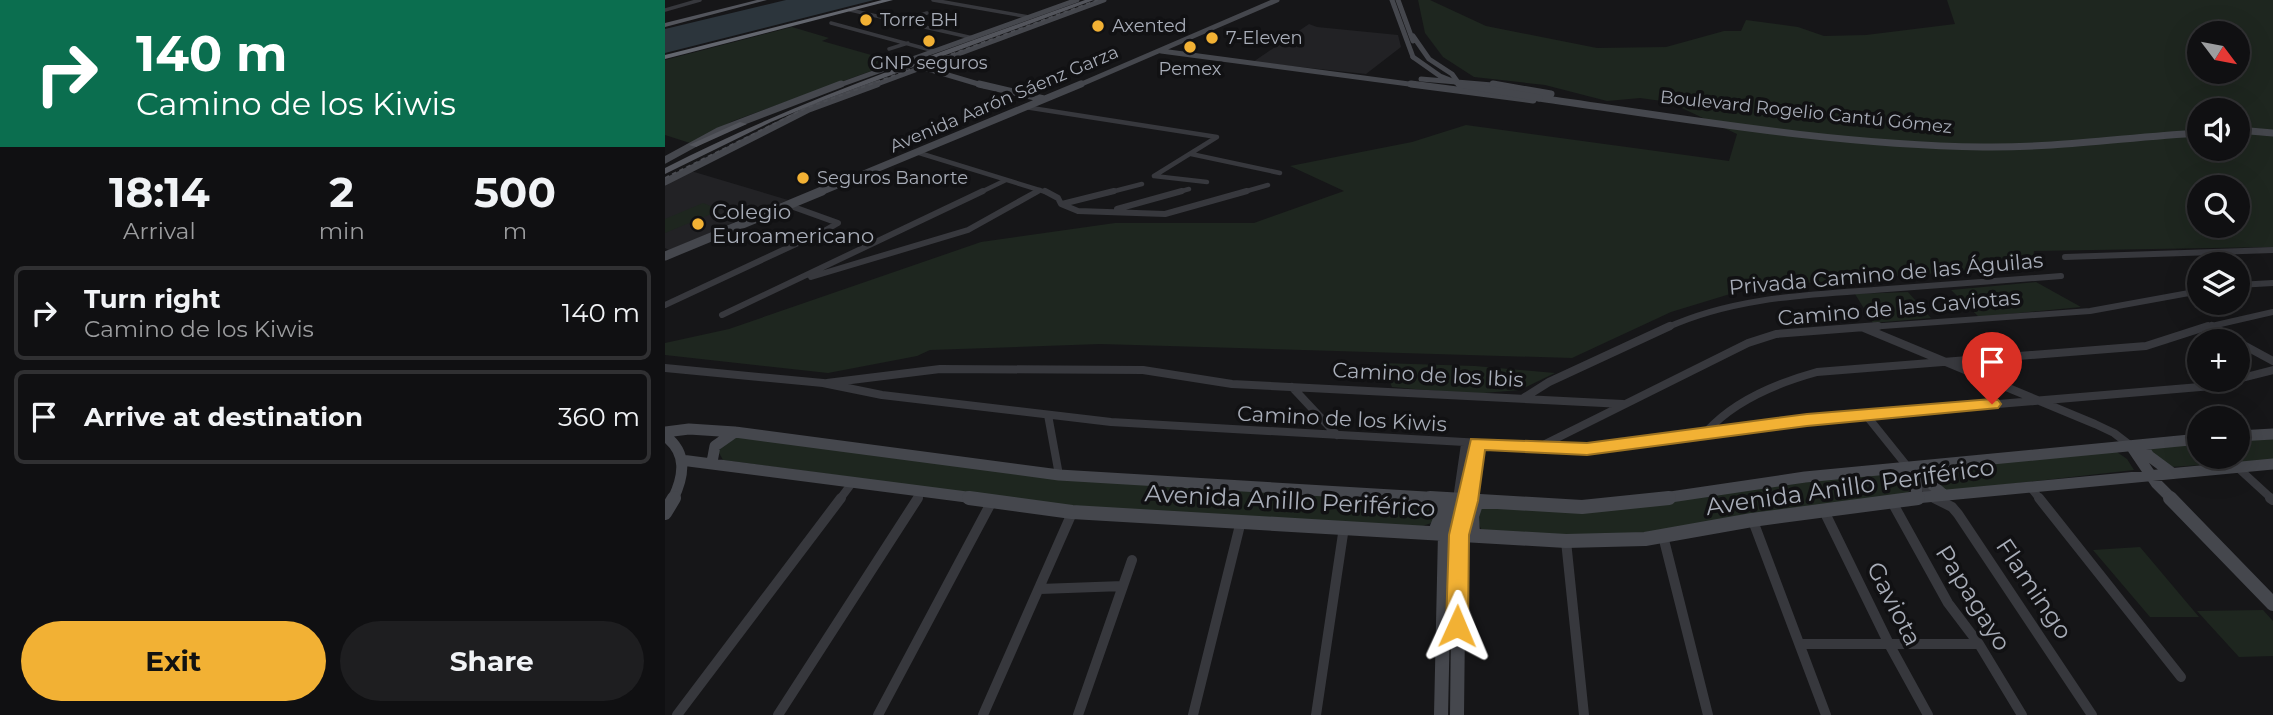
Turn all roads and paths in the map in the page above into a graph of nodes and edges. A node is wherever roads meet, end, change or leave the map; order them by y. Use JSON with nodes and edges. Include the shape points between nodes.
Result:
{"nodes":[{"id":1,"x":700,"y":0,"type":"edge"},
{"id":2,"x":745,"y":0,"type":"edge"},
{"id":3,"x":764,"y":0,"type":"edge"},
{"id":4,"x":879,"y":0,"type":"edge"},
{"id":5,"x":890,"y":0,"type":"edge"},
{"id":6,"x":933,"y":0,"type":"edge"},
{"id":7,"x":1080,"y":0,"type":"edge"},
{"id":8,"x":1091,"y":0,"type":"edge"},
{"id":9,"x":1104,"y":0,"type":"edge"},
{"id":10,"x":1275,"y":0,"type":"edge"},
{"id":11,"x":1386,"y":0,"type":"edge"},
{"id":12,"x":1392,"y":0,"type":"edge"},
{"id":13,"x":1398,"y":0,"type":"edge"},
{"id":14,"x":1405,"y":0,"type":"edge"},
{"id":15,"x":665,"y":10,"type":"edge"},
{"id":16,"x":850,"y":10,"type":"junction"},
{"id":17,"x":927,"y":13,"type":"dead end"},
{"id":18,"x":1029,"y":18,"type":"junction"},
{"id":19,"x":1397,"y":19,"type":"junction"},
{"id":20,"x":1407,"y":20,"type":"junction"},
{"id":21,"x":900,"y":21,"type":"junction"},
{"id":22,"x":665,"y":23,"type":"edge"},
{"id":23,"x":831,"y":23,"type":"dead end"},
{"id":24,"x":1413,"y":36,"type":"junction"},
{"id":25,"x":972,"y":38,"type":"junction"},
{"id":26,"x":909,"y":43,"type":"junction"},
{"id":27,"x":889,"y":49,"type":"dead end"},
{"id":28,"x":934,"y":51,"type":"junction"},
{"id":29,"x":1157,"y":51,"type":"junction"},
{"id":30,"x":665,"y":56,"type":"edge"},
{"id":31,"x":1415,"y":57,"type":"junction"},
{"id":32,"x":910,"y":64,"type":"junction"},
{"id":33,"x":922,"y":67,"type":"junction"},
{"id":34,"x":1415,"y":81,"type":"junction"},
{"id":35,"x":1459,"y":82,"type":"junction"},
{"id":36,"x":1454,"y":89,"type":"junction"},
{"id":37,"x":1042,"y":99,"type":"junction"},
{"id":38,"x":1579,"y":103,"type":"junction"},
{"id":39,"x":1025,"y":107,"type":"junction"},
{"id":40,"x":774,"y":114,"type":"junction"},
{"id":41,"x":2187,"y":132,"type":"edge"},
{"id":42,"x":2250,"y":133,"type":"edge"},
{"id":43,"x":2273,"y":134,"type":"edge"},
{"id":44,"x":693,"y":145,"type":"junction"},
{"id":45,"x":914,"y":152,"type":"junction"},
{"id":46,"x":1191,"y":154,"type":"junction"},
{"id":47,"x":665,"y":163,"type":"edge"},
{"id":48,"x":665,"y":171,"type":"edge"},
{"id":49,"x":1280,"y":173,"type":"dead end"},
{"id":50,"x":1007,"y":180,"type":"junction"},
{"id":51,"x":665,"y":182,"type":"edge"},
{"id":52,"x":1207,"y":182,"type":"dead end"},
{"id":53,"x":1142,"y":184,"type":"dead end"},
{"id":54,"x":1268,"y":185,"type":"dead end"},
{"id":55,"x":1189,"y":189,"type":"dead end"},
{"id":56,"x":1040,"y":190,"type":"junction"},
{"id":57,"x":1061,"y":204,"type":"junction"},
{"id":58,"x":788,"y":205,"type":"junction"},
{"id":59,"x":1110,"y":212,"type":"junction"},
{"id":60,"x":819,"y":234,"type":"dead end"},
{"id":61,"x":798,"y":243,"type":"dead end"},
{"id":62,"x":2273,"y":250,"type":"edge"},
{"id":63,"x":665,"y":254,"type":"edge"},
{"id":64,"x":2065,"y":257,"type":"dead end"},
{"id":65,"x":832,"y":263,"type":"junction"},
{"id":66,"x":839,"y":270,"type":"junction"},
{"id":67,"x":2061,"y":276,"type":"dead end"},
{"id":68,"x":797,"y":281,"type":"junction"},
{"id":69,"x":2273,"y":283,"type":"edge"},
{"id":70,"x":2250,"y":284,"type":"edge"},
{"id":71,"x":2187,"y":293,"type":"edge"},
{"id":72,"x":665,"y":304,"type":"edge"},
{"id":73,"x":2273,"y":312,"type":"edge"},
{"id":74,"x":722,"y":315,"type":"dead end"},
{"id":75,"x":2210,"y":326,"type":"junction"},
{"id":76,"x":1861,"y":327,"type":"junction"},
{"id":77,"x":2216,"y":329,"type":"edge"},
{"id":78,"x":2250,"y":348,"type":"edge"},
{"id":79,"x":1944,"y":361,"type":"junction"},
{"id":80,"x":2273,"y":361,"type":"edge"},
{"id":81,"x":665,"y":368,"type":"edge"},
{"id":82,"x":2273,"y":370,"type":"edge"},
{"id":83,"x":2250,"y":376,"type":"edge"},
{"id":84,"x":823,"y":383,"type":"junction"},
{"id":85,"x":1232,"y":384,"type":"joint"},
{"id":86,"x":1292,"y":387,"type":"junction"},
{"id":87,"x":2187,"y":388,"type":"edge"},
{"id":88,"x":1525,"y":397,"type":"junction"},
{"id":89,"x":2039,"y":400,"type":"junction"},
{"id":90,"x":1623,"y":404,"type":"junction"},
{"id":91,"x":1048,"y":415,"type":"junction"},
{"id":92,"x":1866,"y":415,"type":"junction"},
{"id":93,"x":1707,"y":431,"type":"junction"},
{"id":94,"x":735,"y":432,"type":"junction"},
{"id":95,"x":665,"y":434,"type":"edge"},
{"id":96,"x":2273,"y":434,"type":"edge"},
{"id":97,"x":2250,"y":435,"type":"edge"},
{"id":98,"x":1337,"y":436,"type":"junction"},
{"id":99,"x":2187,"y":440,"type":"edge"},
{"id":100,"x":1465,"y":444,"type":"junction"},
{"id":101,"x":1477,"y":444,"type":"junction"},
{"id":102,"x":2137,"y":446,"type":"junction"},
{"id":103,"x":1541,"y":447,"type":"junction"},
{"id":104,"x":2113,"y":447,"type":"junction"},
{"id":105,"x":681,"y":460,"type":"junction"},
{"id":106,"x":712,"y":462,"type":"junction"},
{"id":107,"x":2273,"y":464,"type":"edge"},
{"id":108,"x":2250,"y":466,"type":"edge"},
{"id":109,"x":1925,"y":467,"type":"junction"},
{"id":110,"x":1904,"y":469,"type":"junction"},
{"id":111,"x":2211,"y":469,"type":"edge"},
{"id":112,"x":2239,"y":469,"type":"edge"},
{"id":113,"x":2172,"y":472,"type":"junction"},
{"id":114,"x":1059,"y":475,"type":"junction"},
{"id":115,"x":2147,"y":475,"type":"junction"},
{"id":116,"x":852,"y":483,"type":"junction"},
{"id":117,"x":2030,"y":486,"type":"junction"},
{"id":118,"x":921,"y":493,"type":"junction"},
{"id":119,"x":1938,"y":495,"type":"junction"},
{"id":120,"x":1917,"y":498,"type":"junction"},
{"id":121,"x":1439,"y":499,"type":"junction"},
{"id":122,"x":2273,"y":500,"type":"edge"},
{"id":123,"x":1467,"y":501,"type":"junction"},
{"id":124,"x":1892,"y":501,"type":"junction"},
{"id":125,"x":991,"y":503,"type":"junction"},
{"id":126,"x":1824,"y":511,"type":"junction"},
{"id":127,"x":1072,"y":512,"type":"junction"},
{"id":128,"x":665,"y":513,"type":"edge"},
{"id":129,"x":1241,"y":520,"type":"junction"},
{"id":130,"x":1752,"y":520,"type":"junction"},
{"id":131,"x":1344,"y":527,"type":"junction"},
{"id":132,"x":1453,"y":534,"type":"junction"},
{"id":133,"x":1663,"y":536,"type":"junction"},
{"id":134,"x":1566,"y":541,"type":"junction"},
{"id":135,"x":1132,"y":561,"type":"dead end"},
{"id":136,"x":1123,"y":586,"type":"junction"},
{"id":137,"x":1040,"y":589,"type":"junction"},
{"id":138,"x":2273,"y":604,"type":"edge"},
{"id":139,"x":1800,"y":644,"type":"junction"},
{"id":140,"x":1889,"y":644,"type":"junction"},
{"id":141,"x":1979,"y":644,"type":"junction"},
{"id":142,"x":2181,"y":677,"type":"dead end"},
{"id":143,"x":677,"y":715,"type":"edge"},
{"id":144,"x":778,"y":715,"type":"edge"},
{"id":145,"x":877,"y":715,"type":"edge"},
{"id":146,"x":983,"y":715,"type":"edge"},
{"id":147,"x":1078,"y":715,"type":"edge"},
{"id":148,"x":1193,"y":715,"type":"edge"},
{"id":149,"x":1316,"y":715,"type":"edge"},
{"id":150,"x":1441,"y":715,"type":"edge"},
{"id":151,"x":1457,"y":715,"type":"edge"},
{"id":152,"x":1584,"y":715,"type":"edge"},
{"id":153,"x":1708,"y":715,"type":"edge"},
{"id":154,"x":1826,"y":715,"type":"edge"},
{"id":155,"x":1928,"y":715,"type":"edge"},
{"id":156,"x":2022,"y":715,"type":"edge"},
{"id":157,"x":2092,"y":715,"type":"edge"}],
"edges":[{"from":1,"to":15,"type":"street"},
{"from":2,"to":22,"type":"main road"},
{"from":3,"to":22,"type":"main road"},
{"from":4,"to":30,"type":"highway"},
{"from":5,"to":16,"type":"highway"},
{"from":6,"to":18,"type":"street"},
{"from":7,"to":18,"type":"main road"},
{"from":7,"to":32,"type":"main road"},
{"from":8,"to":32,"type":"main road"},
{"from":9,"to":33,"type":"main road"},
{"from":10,"to":29,"type":"main road","name":"Avenida Aarón Sáenz Garza"},
{"from":11,"to":19,"type":"main road"},
{"from":12,"to":19,"type":"main road"},
{"from":13,"to":20,"type":"main road"},
{"from":14,"to":20,"type":"main road"},
{"from":16,"to":21,"type":"street"},
{"from":16,"to":30,"type":"highway"},
{"from":17,"to":21,"type":"street"},
{"from":18,"to":25,"type":"main road"},
{"from":19,"to":31,"type":"main road"},
{"from":20,"to":24,"type":"main road"},
{"from":21,"to":25,"type":"street"},
{"from":23,"to":26,"type":"street"},
{"from":24,"to":31,"type":"main road"},
{"from":24,"to":35,"type":"main road","via":[[1429,59]]},
{"from":25,"to":28,"type":"main road"},
{"from":26,"to":27,"type":"street"},
{"from":26,"to":28,"type":"street"},
{"from":28,"to":44,"type":"main road","via":[[773,108]]},
{"from":29,"to":34,"type":"main road","name":"Boulevard Rogelio Cantú Gómez"},
{"from":29,"to":37,"type":"main road","name":"Avenida Aarón Sáenz Garza"},
{"from":31,"to":38,"type":"main road","name":"Boulevard Rogelio Cantú Gómez","bridge":true,"via":[[1430,71],[1457,82]]},
{"from":32,"to":33,"type":"main road"},
{"from":32,"to":40,"type":"main road"},
{"from":32,"to":48,"type":"main road","via":[[765,122]]},
{"from":33,"to":37,"type":"main road"},
{"from":33,"to":51,"type":"main road","via":[[809,109]]},
{"from":34,"to":35,"type":"main road","name":"Boulevard Rogelio Cantú Gómez"},
{"from":34,"to":36,"type":"main road","name":"Boulevard Rogelio Cantú Gómez"},
{"from":35,"to":36,"type":"main road","via":[[1462,86]]},
{"from":35,"to":38,"type":"main road","name":"Boulevard Rogelio Cantú Gómez","via":[[1526,89]]},
{"from":36,"to":38,"type":"main road","name":"Boulevard Rogelio Cantú Gómez"},
{"from":37,"to":39,"type":"main road","name":"Avenida Aarón Sáenz Garza"},
{"from":37,"to":45,"type":"main road","name":"Avenida Aarón Sáenz Garza"},
{"from":38,"to":41,"type":"main road","name":"Boulevard Rogelio Cantú Gómez","via":[[1924,145],[2050,146]]},
{"from":39,"to":45,"type":"main road","name":"Avenida Aarón Sáenz Garza"},
{"from":39,"to":46,"type":"street","via":[[1217,136]]},
{"from":40,"to":44,"type":"main road"},
{"from":40,"to":47,"type":"main road"},
{"from":42,"to":43,"type":"main road"},
{"from":44,"to":47,"type":"main road"},
{"from":45,"to":50,"type":"street"},
{"from":45,"to":58,"type":"main road","name":"Avenida Aarón Sáenz Garza"},
{"from":45,"to":63,"type":"main road","name":"Avenida Aarón Sáenz Garza"},
{"from":46,"to":49,"type":"street"},
{"from":46,"to":52,"type":"street","via":[[1154,177]]},
{"from":50,"to":56,"type":"street"},
{"from":50,"to":65,"type":"street"},
{"from":53,"to":57,"type":"street"},
{"from":54,"to":59,"type":"street","via":[[1165,214]]},
{"from":55,"to":59,"type":"street"},
{"from":56,"to":57,"type":"street"},
{"from":56,"to":66,"type":"street","via":[[968,229]]},
{"from":57,"to":59,"type":"street","via":[[1078,211]]},
{"from":58,"to":60,"type":"street","via":[[838,223]]},
{"from":58,"to":63,"type":"main road","name":"Avenida Aarón Sáenz Garza"},
{"from":61,"to":72,"type":"street"},
{"from":62,"to":64,"type":"street"},
{"from":65,"to":66,"type":"street","via":[[832,268]]},
{"from":65,"to":68,"type":"street"},
{"from":66,"to":68,"type":"street"},
{"from":67,"to":88,"type":"street","name":"Privada Camino de las Águilas","via":[[1739,303],[1688,318]]},
{"from":68,"to":74,"type":"street"},
{"from":69,"to":70,"type":"street"},
{"from":71,"to":76,"type":"street","name":"Camino de las Gaviotas","via":[[2090,310]]},
{"from":73,"to":75,"type":"street"},
{"from":75,"to":77,"type":"street"},
{"from":75,"to":79,"type":"street","via":[[2146,346]]},
{"from":76,"to":79,"type":"street"},
{"from":76,"to":90,"type":"street","name":"Camino de las Gaviotas","via":[[1764,337]]},
{"from":78,"to":80,"type":"street"},
{"from":79,"to":89,"type":"street"},
{"from":79,"to":93,"type":"street","via":[[1801,376],[1732,410]]},
{"from":81,"to":84,"type":"street","name":"Camino de los Kiwis"},
{"from":82,"to":83,"type":"street","name":"Camino de los Kiwis"},
{"from":84,"to":85,"type":"street","name":"Camino de los Kiwis","via":[[984,368],[1143,370]]},
{"from":84,"to":91,"type":"street","name":"Camino de los Kiwis","via":[[882,395]]},
{"from":85,"to":86,"type":"street","name":"Camino de los Ibis"},
{"from":86,"to":88,"type":"street","name":"Camino de los Ibis"},
{"from":86,"to":98,"type":"street"},
{"from":87,"to":89,"type":"street","name":"Camino de los Kiwis"},
{"from":88,"to":90,"type":"street","name":"Camino de los Ibis"},
{"from":89,"to":92,"type":"street","name":"Camino de los Kiwis"},
{"from":89,"to":102,"type":"street"},
{"from":90,"to":103,"type":"street","name":"Camino de las Gaviotas"},
{"from":91,"to":98,"type":"street","name":"Camino de los Kiwis","via":[[1191,429]]},
{"from":91,"to":114,"type":"street"},
{"from":92,"to":93,"type":"street","name":"Camino de los Kiwis"},
{"from":92,"to":110,"type":"street","name":"Flamingo"},
{"from":93,"to":103,"type":"street","name":"Camino de los Kiwis","via":[[1595,448]]},
{"from":94,"to":95,"type":"main road","name":"Avenida Anillo Periférico","via":[[689,429]]},
{"from":94,"to":106,"type":"main road","via":[[715,446]]},
{"from":94,"to":114,"type":"main road","name":"Avenida Anillo Periférico"},
{"from":95,"to":105,"type":"main road","via":[[676,444]]},
{"from":96,"to":97,"type":"main road"},
{"from":98,"to":100,"type":"street","name":"Camino de los Kiwis"},
{"from":99,"to":102,"type":"main road","name":"Avenida Anillo Periférico"},
{"from":100,"to":101,"type":"street","name":"Camino de los Kiwis"},
{"from":100,"to":123,"type":"street"},
{"from":101,"to":103,"type":"street","name":"Camino de los Kiwis"},
{"from":101,"to":123,"type":"street"},
{"from":102,"to":104,"type":"main road","name":"Avenida Anillo Periférico"},
{"from":102,"to":113,"type":"main road"},
{"from":102,"to":115,"type":"main road"},
{"from":104,"to":109,"type":"main road","name":"Avenida Anillo Periférico"},
{"from":104,"to":115,"type":"main road"},
{"from":105,"to":106,"type":"main road","name":"Avenida Anillo Periférico"},
{"from":105,"to":128,"type":"main road","via":[[681,484]]},
{"from":106,"to":116,"type":"main road","name":"Avenida Anillo Periférico"},
{"from":107,"to":108,"type":"main road","name":"Avenida Anillo Periférico"},
{"from":109,"to":110,"type":"main road","name":"Avenida Anillo Periférico"},
{"from":109,"to":119,"type":"main road","via":[[1927,480]]},
{"from":110,"to":119,"type":"street","name":"Flamingo"},
{"from":110,"to":120,"type":"main road","via":[[1916,483]]},
{"from":110,"to":123,"type":"main road","name":"Avenida Anillo Periférico","via":[[1805,477],[1605,506]]},
{"from":111,"to":113,"type":"main road","name":"Avenida Anillo Periférico"},
{"from":112,"to":122,"type":"street"},
{"from":113,"to":115,"type":"main road","name":"Avenida Anillo Periférico"},
{"from":114,"to":121,"type":"main road","name":"Avenida Anillo Periférico"},
{"from":115,"to":117,"type":"main road","name":"Avenida Anillo Periférico"},
{"from":115,"to":138,"type":"main road"},
{"from":116,"to":118,"type":"main road","name":"Avenida Anillo Periférico"},
{"from":116,"to":143,"type":"street"},
{"from":117,"to":119,"type":"main road","name":"Avenida Anillo Periférico"},
{"from":117,"to":142,"type":"street"},
{"from":118,"to":125,"type":"main road","name":"Avenida Anillo Periférico"},
{"from":118,"to":144,"type":"street"},
{"from":119,"to":120,"type":"main road","name":"Avenida Anillo Periférico"},
{"from":119,"to":157,"type":"street","name":"Flamingo","via":[[1958,514]]},
{"from":120,"to":124,"type":"main road","name":"Avenida Anillo Periférico"},
{"from":121,"to":123,"type":"main road","name":"Avenida Anillo Periférico"},
{"from":121,"to":132,"type":"main road"},
{"from":123,"to":132,"type":"main road"},
{"from":123,"to":132,"type":"main road","via":[[1472,516]]},
{"from":124,"to":126,"type":"main road","name":"Avenida Anillo Periférico"},
{"from":124,"to":141,"type":"street","name":"Papagayo","via":[[1948,603]]},
{"from":125,"to":127,"type":"main road","name":"Avenida Anillo Periférico"},
{"from":125,"to":145,"type":"street"},
{"from":126,"to":130,"type":"main road","name":"Avenida Anillo Periférico"},
{"from":126,"to":140,"type":"street","name":"Gaviota"},
{"from":127,"to":129,"type":"main road","name":"Avenida Anillo Periférico"},
{"from":127,"to":137,"type":"street"},
{"from":129,"to":131,"type":"main road","name":"Avenida Anillo Periférico"},
{"from":129,"to":148,"type":"street"},
{"from":130,"to":133,"type":"main road","name":"Avenida Anillo Periférico"},
{"from":130,"to":139,"type":"street"},
{"from":131,"to":132,"type":"main road","name":"Avenida Anillo Periférico"},
{"from":131,"to":149,"type":"street"},
{"from":132,"to":134,"type":"main road","name":"Avenida Anillo Periférico"},
{"from":132,"to":150,"type":"main road"},
{"from":132,"to":151,"type":"main road"},
{"from":133,"to":134,"type":"main road","name":"Avenida Anillo Periférico"},
{"from":133,"to":153,"type":"street"},
{"from":134,"to":152,"type":"street"},
{"from":135,"to":136,"type":"street"},
{"from":136,"to":137,"type":"street"},
{"from":136,"to":147,"type":"street"},
{"from":137,"to":146,"type":"street"},
{"from":139,"to":140,"type":"street"},
{"from":139,"to":154,"type":"street"},
{"from":140,"to":141,"type":"street"},
{"from":140,"to":155,"type":"street","name":"Gaviota"},
{"from":141,"to":156,"type":"street","name":"Papagayo"}]}
